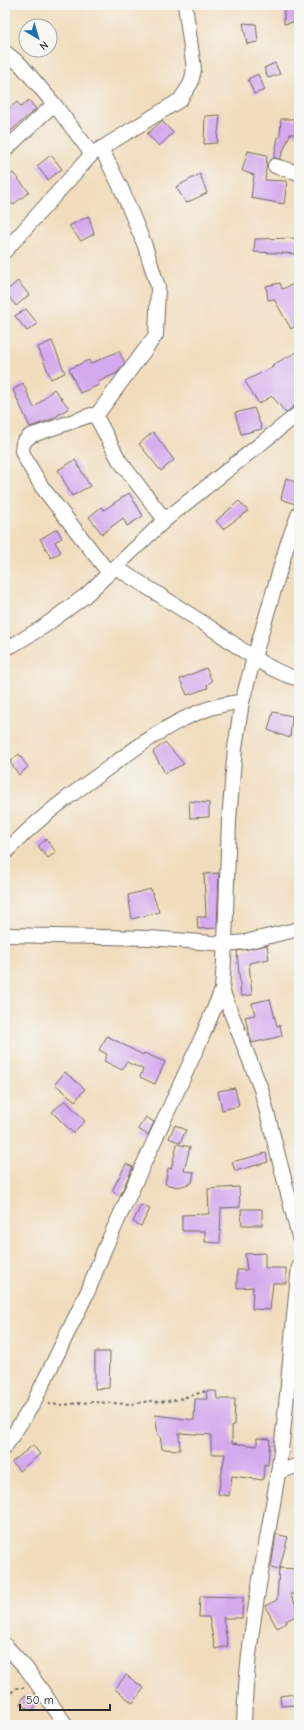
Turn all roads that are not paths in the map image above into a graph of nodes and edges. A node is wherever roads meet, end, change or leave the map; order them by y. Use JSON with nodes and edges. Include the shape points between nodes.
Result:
{"nodes":[{"id":1,"x":185,"y":5,"type":"edge"},
{"id":2,"x":5,"y":52,"type":"edge"},
{"id":3,"x":54,"y":104,"type":"junction"},
{"id":4,"x":5,"y":150,"type":"edge"},
{"id":5,"x":97,"y":151,"type":"junction"},
{"id":6,"x":275,"y":166,"type":"dead end"},
{"id":7,"x":299,"y":173,"type":"edge"},
{"id":8,"x":5,"y":251,"type":"edge"},
{"id":9,"x":299,"y":413,"type":"edge"},
{"id":10,"x":96,"y":416,"type":"junction"},
{"id":11,"x":299,"y":513,"type":"edge"},
{"id":12,"x":166,"y":520,"type":"junction"},
{"id":13,"x":112,"y":570,"type":"junction"},
{"id":14,"x":5,"y":648,"type":"edge"},
{"id":15,"x":254,"y":658,"type":"junction"},
{"id":16,"x":299,"y":679,"type":"edge"},
{"id":17,"x":242,"y":702,"type":"junction"},
{"id":18,"x":5,"y":853,"type":"edge"},
{"id":19,"x":299,"y":929,"type":"edge"},
{"id":20,"x":5,"y":935,"type":"edge"},
{"id":21,"x":225,"y":944,"type":"junction"},
{"id":22,"x":222,"y":990,"type":"junction"},
{"id":23,"x":299,"y":1237,"type":"edge"},
{"id":24,"x":299,"y":1267,"type":"edge"},
{"id":25,"x":5,"y":1447,"type":"edge"},
{"id":26,"x":299,"y":1465,"type":"edge"},
{"id":27,"x":278,"y":1472,"type":"junction"},
{"id":28,"x":5,"y":1644,"type":"edge"},
{"id":29,"x":66,"y":1725,"type":"edge"},
{"id":30,"x":244,"y":1725,"type":"edge"}],
"edges":[{"from":1,"to":5,"type":"street","via":[[194,69],[191,83],[180,100]]},
{"from":2,"to":3,"type":"street","via":[[21,66]]},
{"from":3,"to":4,"type":"street"},
{"from":3,"to":5,"type":"street"},
{"from":5,"to":8,"type":"street"},
{"from":5,"to":10,"type":"street","via":[[121,188],[145,246],[158,287],[156,335]]},
{"from":6,"to":7,"type":"street"},
{"from":9,"to":12,"type":"street"},
{"from":10,"to":12,"type":"street","via":[[119,460]]},
{"from":10,"to":13,"type":"street","via":[[91,415],[30,436],[23,443],[22,451],[42,487]]},
{"from":11,"to":15,"type":"street"},
{"from":12,"to":13,"type":"street"},
{"from":13,"to":14,"type":"street","via":[[85,596],[43,627]]},
{"from":13,"to":15,"type":"street","via":[[218,633]]},
{"from":15,"to":16,"type":"street","via":[[284,675]]},
{"from":15,"to":17,"type":"street"},
{"from":17,"to":18,"type":"street","via":[[228,702],[196,714],[145,742],[52,809]]},
{"from":17,"to":21,"type":"street","via":[[229,813]]},
{"from":19,"to":21,"type":"street","via":[[245,942]]},
{"from":20,"to":21,"type":"street","via":[[150,938]]},
{"from":21,"to":22,"type":"street"},
{"from":22,"to":23,"type":"street","via":[[262,1089]]},
{"from":22,"to":25,"type":"street","via":[[88,1291],[33,1404]]},
{"from":24,"to":27,"type":"street"},
{"from":26,"to":27,"type":"street"},
{"from":27,"to":30,"type":"street","via":[[251,1636]]},
{"from":28,"to":29,"type":"street","via":[[26,1668]]}]}
